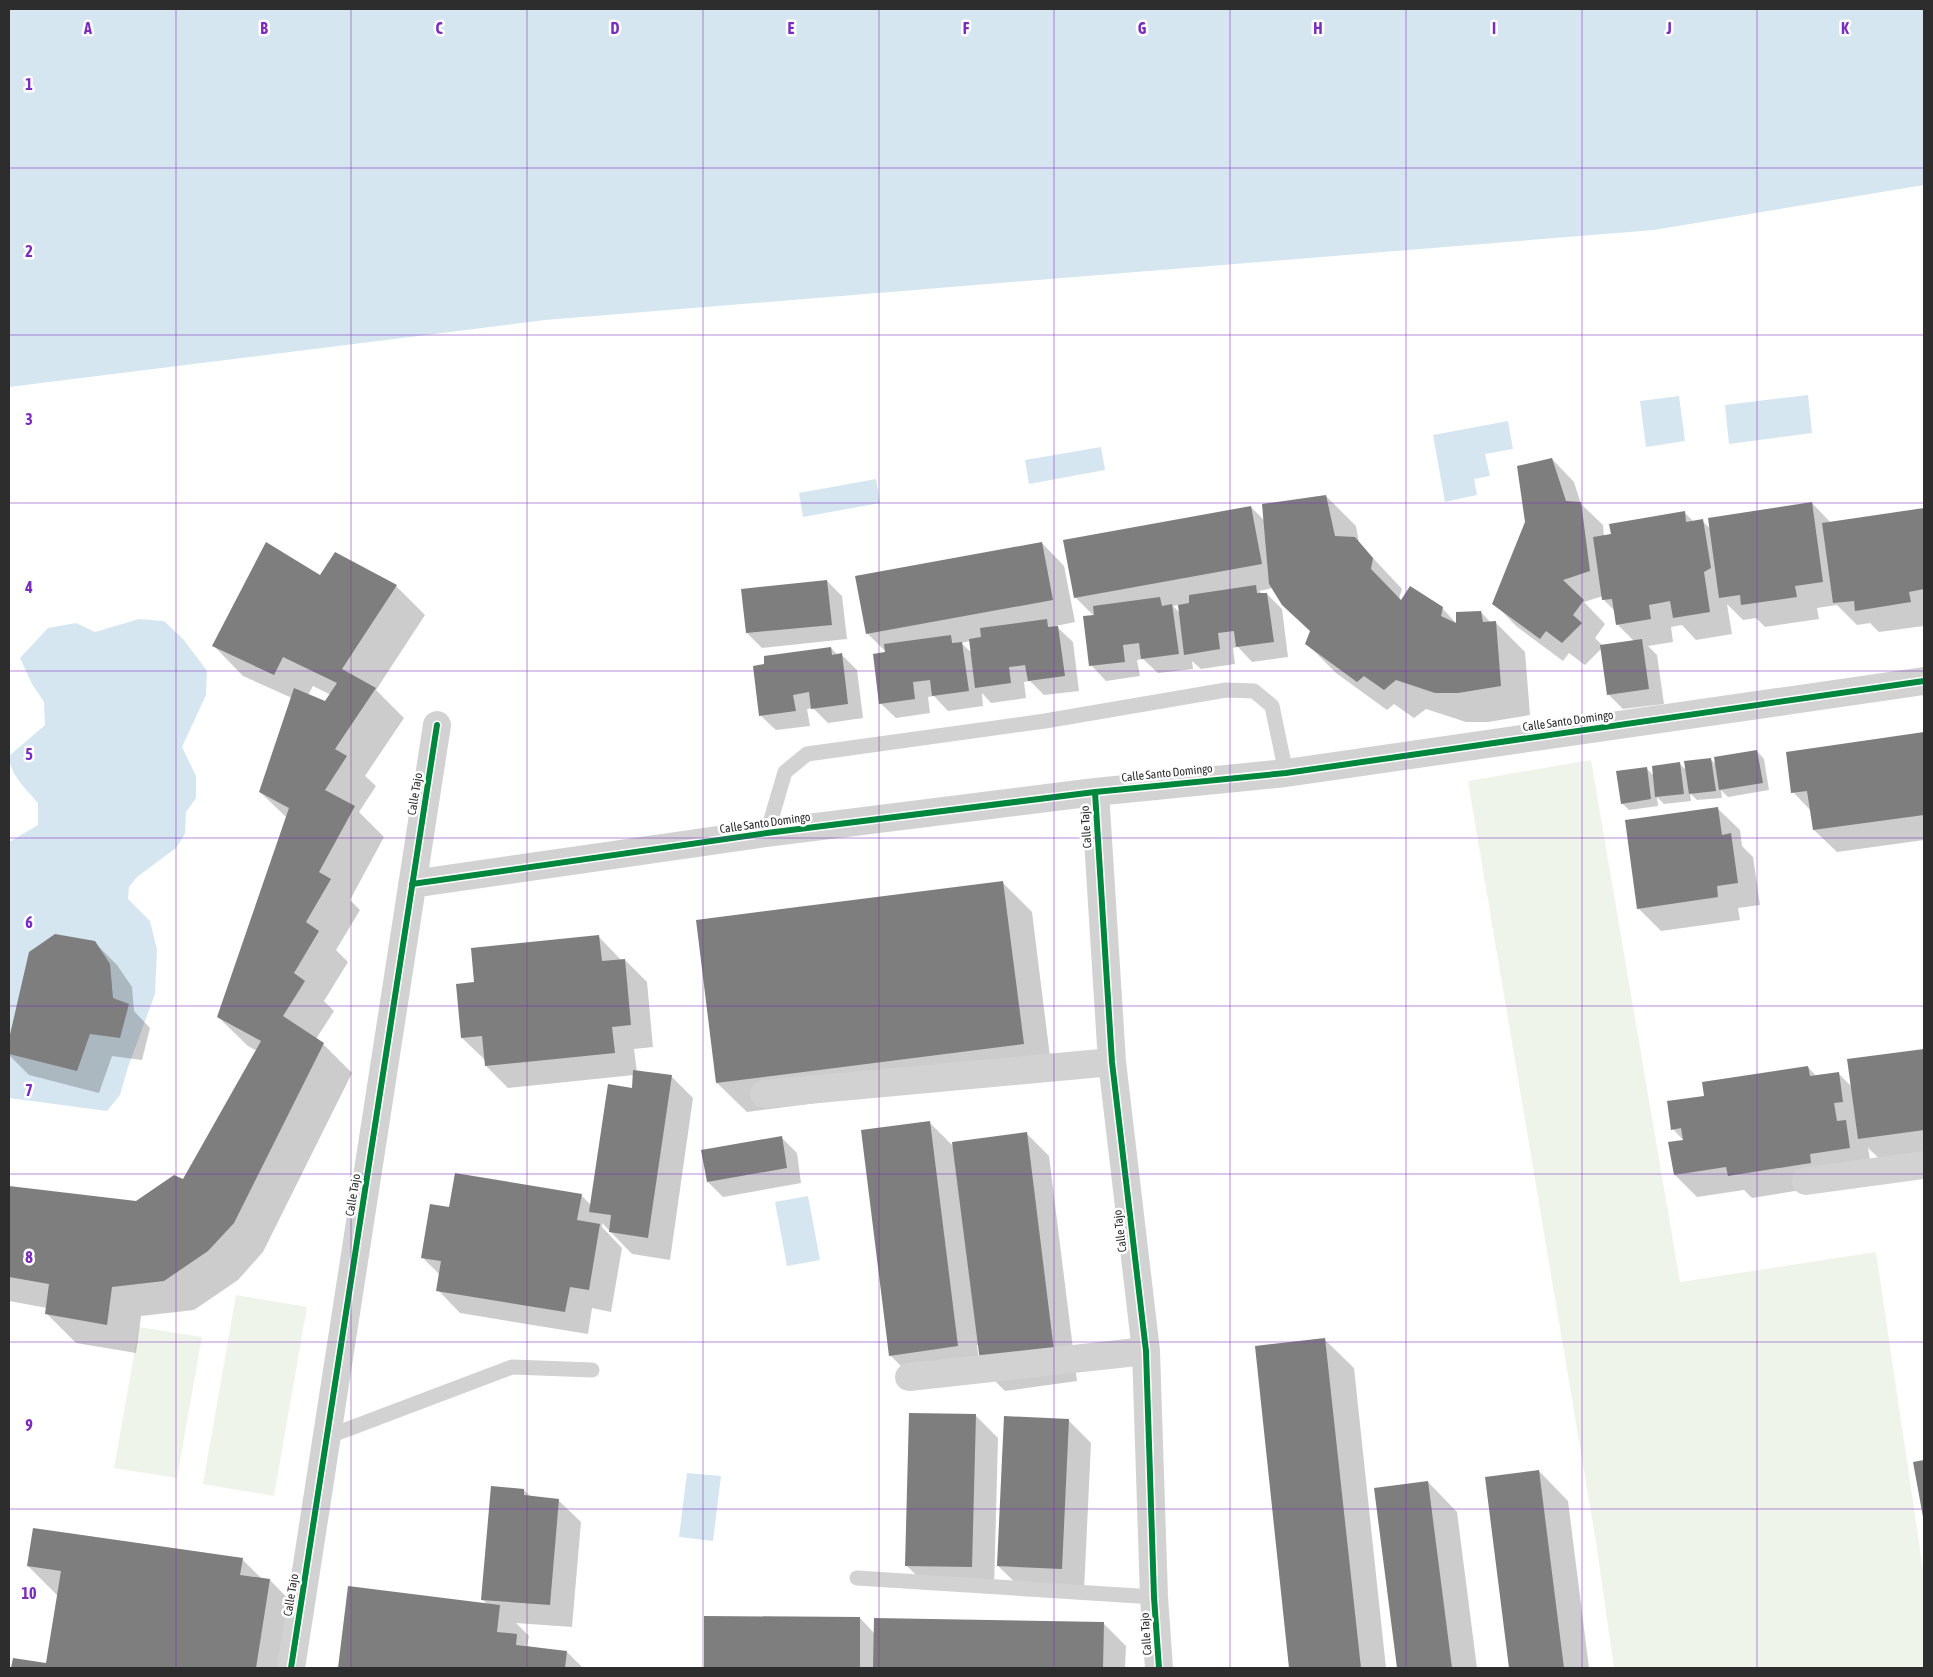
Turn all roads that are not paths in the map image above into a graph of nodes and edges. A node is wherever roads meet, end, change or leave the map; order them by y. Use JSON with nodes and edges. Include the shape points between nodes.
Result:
{"nodes":[{"id":1,"x":1924,"y":680,"type":"edge"},
{"id":2,"x":437,"y":724,"type":"dead end"},
{"id":3,"x":1286,"y":773,"type":"junction"},
{"id":4,"x":1095,"y":792,"type":"junction"},
{"id":5,"x":767,"y":833,"type":"junction"},
{"id":6,"x":412,"y":884,"type":"junction"},
{"id":7,"x":1112,"y":1062,"type":"junction"},
{"id":8,"x":764,"y":1094,"type":"dead end"},
{"id":9,"x":1924,"y":1165,"type":"edge"},
{"id":10,"x":1806,"y":1181,"type":"dead end"},
{"id":11,"x":1146,"y":1351,"type":"junction"},
{"id":12,"x":592,"y":1370,"type":"dead end"},
{"id":13,"x":909,"y":1378,"type":"dead end"},
{"id":14,"x":326,"y":1437,"type":"junction"},
{"id":15,"x":857,"y":1578,"type":"dead end"},
{"id":16,"x":1154,"y":1597,"type":"junction"},
{"id":17,"x":291,"y":1668,"type":"edge"},
{"id":18,"x":1159,"y":1668,"type":"edge"}],
"edges":[{"from":1,"to":3,"type":"street","name":"Calle Santo Domingo"},
{"from":2,"to":6,"type":"street","name":"Calle Tajo"},
{"from":3,"to":4,"type":"street","name":"Calle Santo Domingo"},
{"from":3,"to":5,"type":"lane","via":[[1272,706],[1254,691],[1226,690],[1045,721],[807,754],[785,772]]},
{"from":4,"to":5,"type":"street","name":"Calle Santo Domingo"},
{"from":4,"to":7,"type":"street","name":"Calle Tajo"},
{"from":5,"to":6,"type":"street","name":"Calle Santo Domingo"},
{"from":6,"to":14,"type":"street","name":"Calle Tajo"},
{"from":7,"to":8,"type":"street"},
{"from":7,"to":11,"type":"street","name":"Calle Tajo"},
{"from":9,"to":10,"type":"street"},
{"from":11,"to":13,"type":"street"},
{"from":11,"to":16,"type":"street","name":"Calle Tajo"},
{"from":12,"to":14,"type":"lane","via":[[512,1367]]},
{"from":14,"to":17,"type":"street","name":"Calle Tajo"},
{"from":15,"to":16,"type":"lane"},
{"from":16,"to":18,"type":"street","name":"Calle Tajo"}]}
